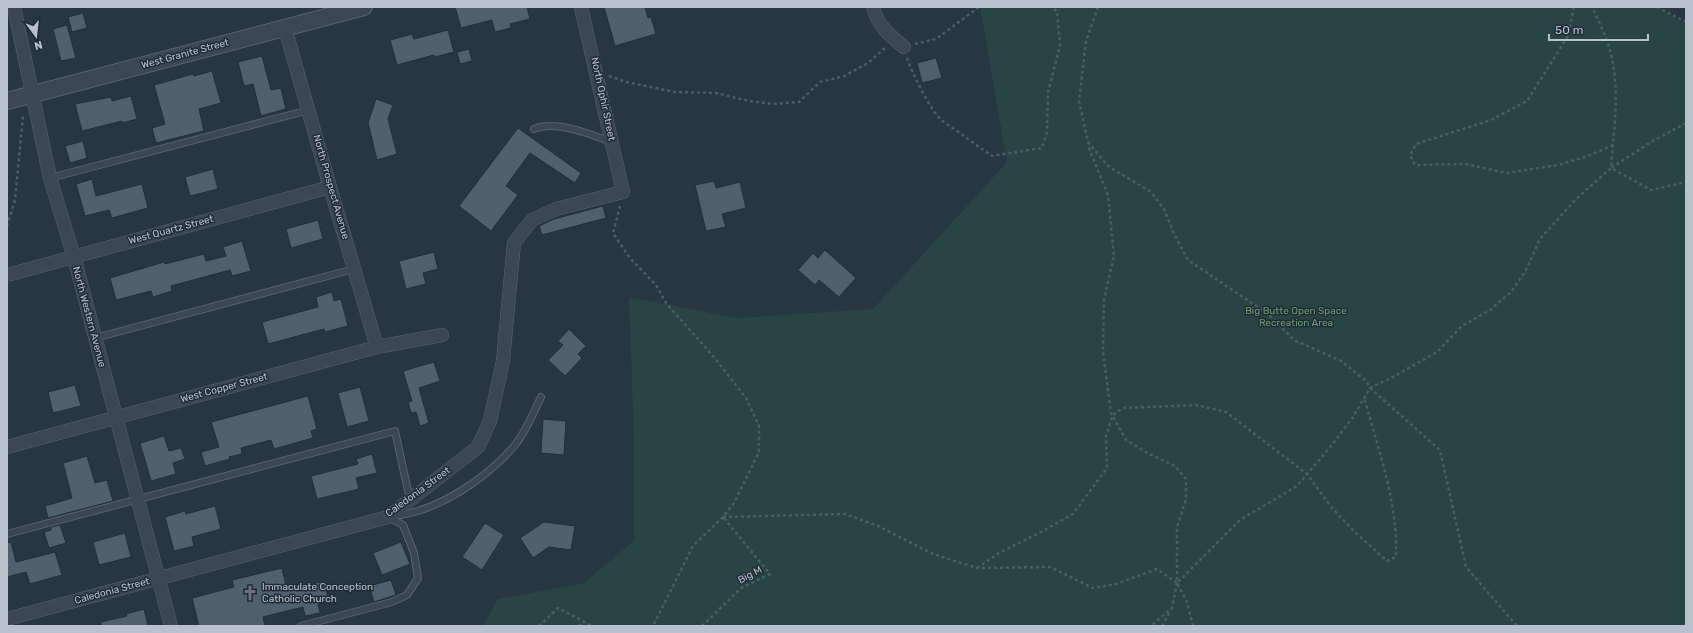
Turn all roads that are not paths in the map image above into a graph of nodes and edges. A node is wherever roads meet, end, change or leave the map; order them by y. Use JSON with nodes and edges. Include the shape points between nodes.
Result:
{"nodes":[{"id":1,"x":14,"y":7,"type":"edge"},
{"id":2,"x":364,"y":7,"type":"edge"},
{"id":3,"x":581,"y":7,"type":"edge"},
{"id":4,"x":873,"y":7,"type":"edge"},
{"id":5,"x":286,"y":28,"type":"junction"},
{"id":6,"x":899,"y":43,"type":"road end"},
{"id":7,"x":32,"y":94,"type":"junction"},
{"id":8,"x":7,"y":101,"type":"edge"},
{"id":9,"x":308,"y":110,"type":"junction"},
{"id":10,"x":534,"y":129,"type":"dead end"},
{"id":11,"x":612,"y":143,"type":"junction"},
{"id":12,"x":50,"y":178,"type":"junction"},
{"id":13,"x":330,"y":187,"type":"junction"},
{"id":14,"x":623,"y":192,"type":"joint"},
{"id":15,"x":74,"y":257,"type":"junction"},
{"id":16,"x":354,"y":269,"type":"junction"},
{"id":17,"x":9,"y":277,"type":"edge"},
{"id":18,"x":442,"y":335,"type":"dead end"},
{"id":19,"x":95,"y":338,"type":"junction"},
{"id":20,"x":377,"y":347,"type":"junction"},
{"id":21,"x":542,"y":398,"type":"dead end"},
{"id":22,"x":116,"y":418,"type":"junction"},
{"id":23,"x":7,"y":447,"type":"edge"},
{"id":24,"x":138,"y":500,"type":"junction"},
{"id":25,"x":410,"y":500,"type":"junction"},
{"id":26,"x":388,"y":517,"type":"junction"},
{"id":27,"x":7,"y":534,"type":"edge"},
{"id":28,"x":159,"y":578,"type":"junction"},
{"id":29,"x":7,"y":619,"type":"edge"},
{"id":30,"x":171,"y":626,"type":"edge"},
{"id":31,"x":301,"y":626,"type":"edge"}],
"edges":[{"from":1,"to":7,"type":"street","name":"North Western Avenue"},
{"from":2,"to":5,"type":"street","name":"West Granite Street"},
{"from":3,"to":11,"type":"street","name":"North Ophir Street"},
{"from":4,"to":6,"type":"street","via":[[886,33]]},
{"from":5,"to":7,"type":"street","name":"West Granite Street"},
{"from":5,"to":9,"type":"street","name":"North Prospect Avenue"},
{"from":7,"to":8,"type":"street","name":"West Granite Street"},
{"from":7,"to":12,"type":"street","name":"North Western Avenue"},
{"from":9,"to":12,"type":"lane"},
{"from":9,"to":13,"type":"street","name":"North Prospect Avenue"},
{"from":10,"to":11,"type":"lane","via":[[559,127],[587,133]]},
{"from":11,"to":14,"type":"street","name":"North Ophir Street"},
{"from":12,"to":15,"type":"street","name":"North Western Avenue"},
{"from":13,"to":15,"type":"street","name":"West Quartz Street"},
{"from":13,"to":16,"type":"street","name":"North Prospect Avenue"},
{"from":14,"to":25,"type":"street","name":"Caledonia Street","via":[[556,209],[532,220],[514,243],[503,361],[490,421],[478,447]]},
{"from":15,"to":17,"type":"street","name":"West Quartz Street"},
{"from":15,"to":19,"type":"street","name":"North Western Avenue"},
{"from":16,"to":19,"type":"lane"},
{"from":16,"to":20,"type":"street","name":"North Prospect Avenue"},
{"from":18,"to":20,"type":"street","name":"West Copper Street"},
{"from":19,"to":22,"type":"street","name":"North Western Avenue"},
{"from":20,"to":22,"type":"street","name":"West Copper Street"},
{"from":21,"to":26,"type":"lane","via":[[516,444],[492,468],[468,486],[434,505],[409,515]]},
{"from":22,"to":23,"type":"street","name":"West Copper Street"},
{"from":22,"to":24,"type":"street","name":"North Western Avenue"},
{"from":24,"to":25,"type":"lane","via":[[395,431]]},
{"from":24,"to":27,"type":"lane"},
{"from":24,"to":28,"type":"street","name":"North Western Avenue"},
{"from":25,"to":26,"type":"street","name":"Caledonia Street"},
{"from":26,"to":28,"type":"street","name":"Caledonia Street"},
{"from":26,"to":31,"type":"lane","via":[[403,525],[414,553],[418,578],[407,595],[392,602]]},
{"from":28,"to":29,"type":"street","name":"Caledonia Street"},
{"from":28,"to":30,"type":"street","name":"North Western Avenue"}]}
